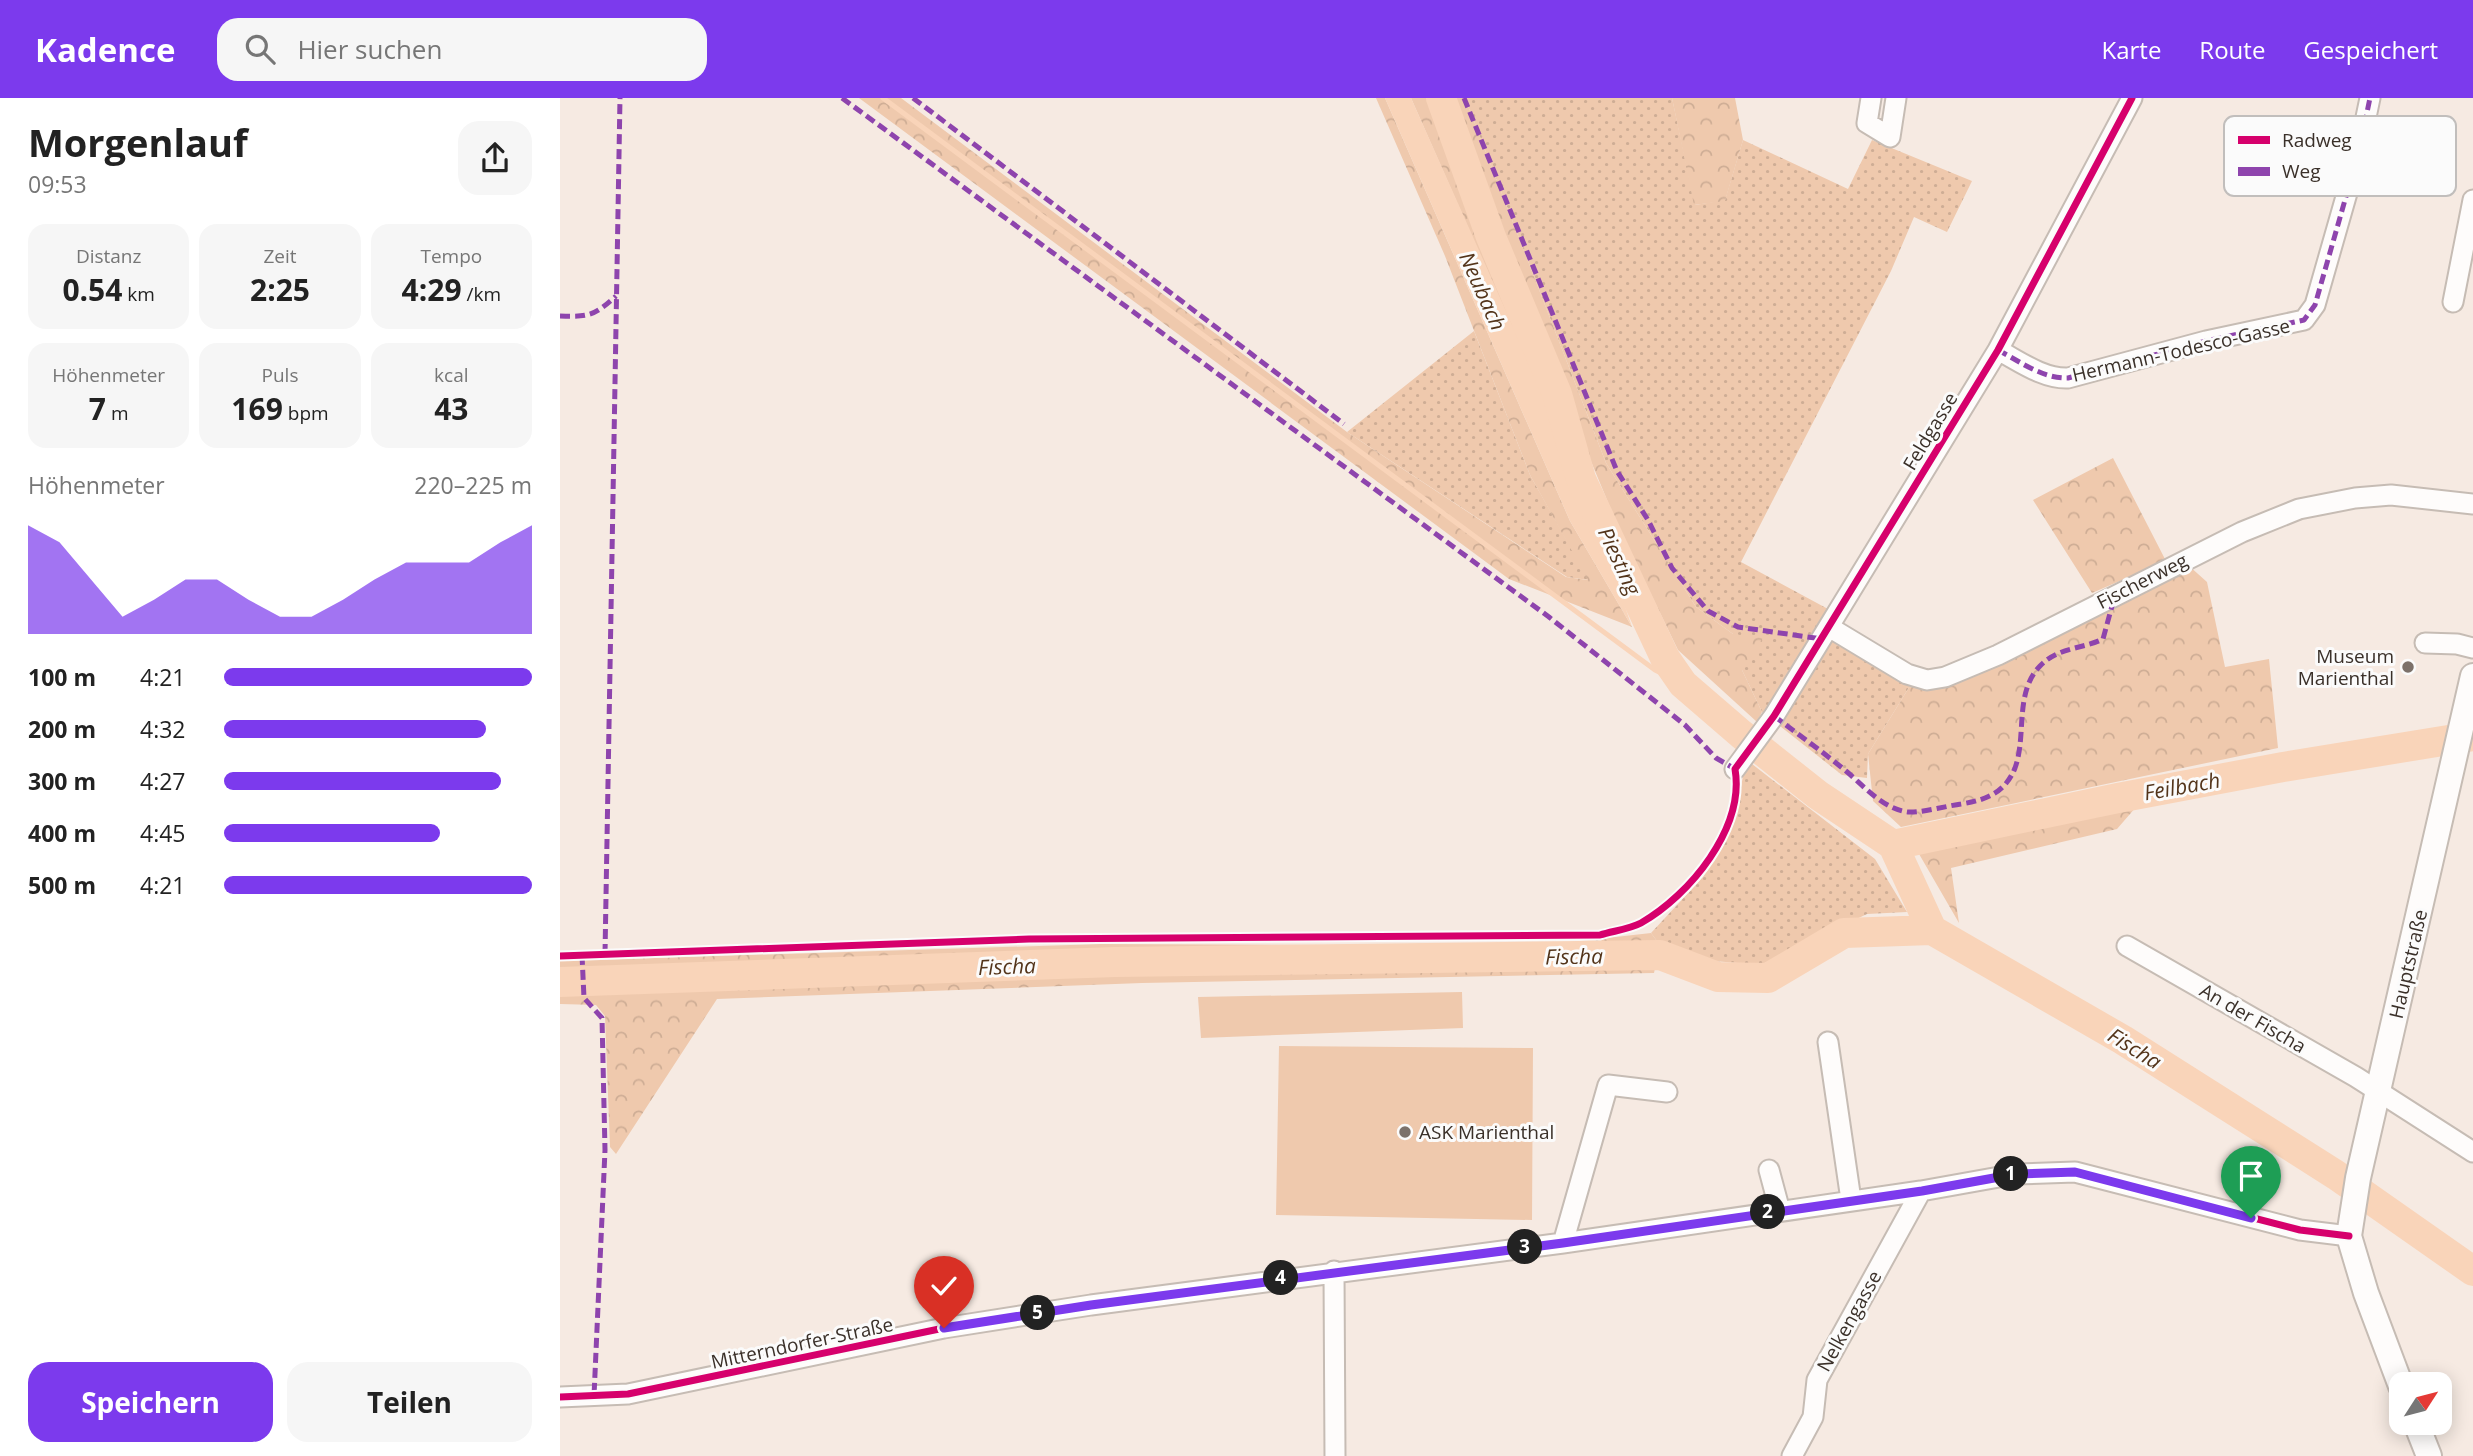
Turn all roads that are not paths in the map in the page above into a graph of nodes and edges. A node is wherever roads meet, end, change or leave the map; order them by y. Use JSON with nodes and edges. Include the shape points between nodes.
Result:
{"nodes":[{"id":1,"x":1871,"y":98,"type":"edge"},
{"id":2,"x":1896,"y":98,"type":"edge"},
{"id":3,"x":2132,"y":98,"type":"edge"},
{"id":4,"x":2370,"y":98,"type":"edge"},
{"id":5,"x":2367,"y":116,"type":"edge"},
{"id":6,"x":2347,"y":196,"type":"edge"},
{"id":7,"x":2473,"y":200,"type":"edge"},
{"id":8,"x":2469,"y":235,"type":"edge"},
{"id":9,"x":2453,"y":302,"type":"dead end"},
{"id":10,"x":1998,"y":350,"type":"junction"},
{"id":11,"x":2473,"y":504,"type":"edge"},
{"id":12,"x":1829,"y":627,"type":"junction"},
{"id":13,"x":2425,"y":643,"type":"dead end"},
{"id":14,"x":2473,"y":648,"type":"edge"},
{"id":15,"x":2473,"y":676,"type":"edge"},
{"id":16,"x":1740,"y":762,"type":"dead end"},
{"id":17,"x":2127,"y":946,"type":"dead end"},
{"id":18,"x":1828,"y":1042,"type":"dead end"},
{"id":19,"x":2378,"y":1092,"type":"junction"},
{"id":20,"x":1667,"y":1093,"type":"dead end"},
{"id":21,"x":2473,"y":1152,"type":"edge"},
{"id":22,"x":1769,"y":1170,"type":"dead end"},
{"id":23,"x":1922,"y":1191,"type":"junction"},
{"id":24,"x":1851,"y":1200,"type":"junction"},
{"id":25,"x":1780,"y":1211,"type":"junction"},
{"id":26,"x":2349,"y":1236,"type":"junction"},
{"id":27,"x":1563,"y":1243,"type":"junction"},
{"id":28,"x":1334,"y":1271,"type":"junction"},
{"id":29,"x":2396,"y":1372,"type":"edge"},
{"id":30,"x":560,"y":1397,"type":"edge"},
{"id":31,"x":2421,"y":1435,"type":"edge"},
{"id":32,"x":1335,"y":1456,"type":"edge"},
{"id":33,"x":1792,"y":1456,"type":"edge"},
{"id":34,"x":2429,"y":1456,"type":"edge"}],
"edges":[{"from":1,"to":2,"type":"street","via":[[1867,123],[1890,136]]},
{"from":3,"to":10,"type":"street","name":"Feldgasse"},
{"from":4,"to":5,"type":"street","name":"Hermann-Todesco-Gasse"},
{"from":6,"to":10,"type":"street","name":"Hermann-Todesco-Gasse","via":[[2315,305],[2305,320],[2068,378],[2044,374]]},
{"from":7,"to":8,"type":"street"},
{"from":8,"to":9,"type":"street"},
{"from":10,"to":12,"type":"street","name":"Feldgasse"},
{"from":11,"to":12,"type":"street","name":"Fischerweg","via":[[2391,495],[2299,509],[2242,532],[1945,677],[1927,680],[1907,674]]},
{"from":12,"to":16,"type":"street","name":"Feldgasse"},
{"from":13,"to":14,"type":"street"},
{"from":15,"to":19,"type":"main road","name":"Hauptstraße"},
{"from":17,"to":19,"type":"street","name":"An der Fischa"},
{"from":18,"to":24,"type":"street"},
{"from":19,"to":21,"type":"street","name":"An der Fischa"},
{"from":19,"to":26,"type":"main road","name":"Hauptstraße"},
{"from":20,"to":27,"type":"street","via":[[1608,1085]]},
{"from":22,"to":25,"type":"street"},
{"from":23,"to":24,"type":"street","name":"Mitterndorfer-Straße"},
{"from":23,"to":26,"type":"street","name":"Mitterndorfer-Straße","via":[[2016,1174],[2075,1172],[2300,1230]]},
{"from":23,"to":33,"type":"street","name":"Nelkengasse","via":[[1817,1380],[1813,1417]]},
{"from":24,"to":25,"type":"street","name":"Mitterndorfer-Straße"},
{"from":25,"to":27,"type":"street","name":"Mitterndorfer-Straße"},
{"from":26,"to":29,"type":"main road"},
{"from":27,"to":28,"type":"street","name":"Mitterndorfer-Straße"},
{"from":28,"to":30,"type":"street","name":"Mitterndorfer-Straße","via":[[944,1328],[628,1394]]},
{"from":28,"to":32,"type":"street"},
{"from":31,"to":34,"type":"main road"}]}
